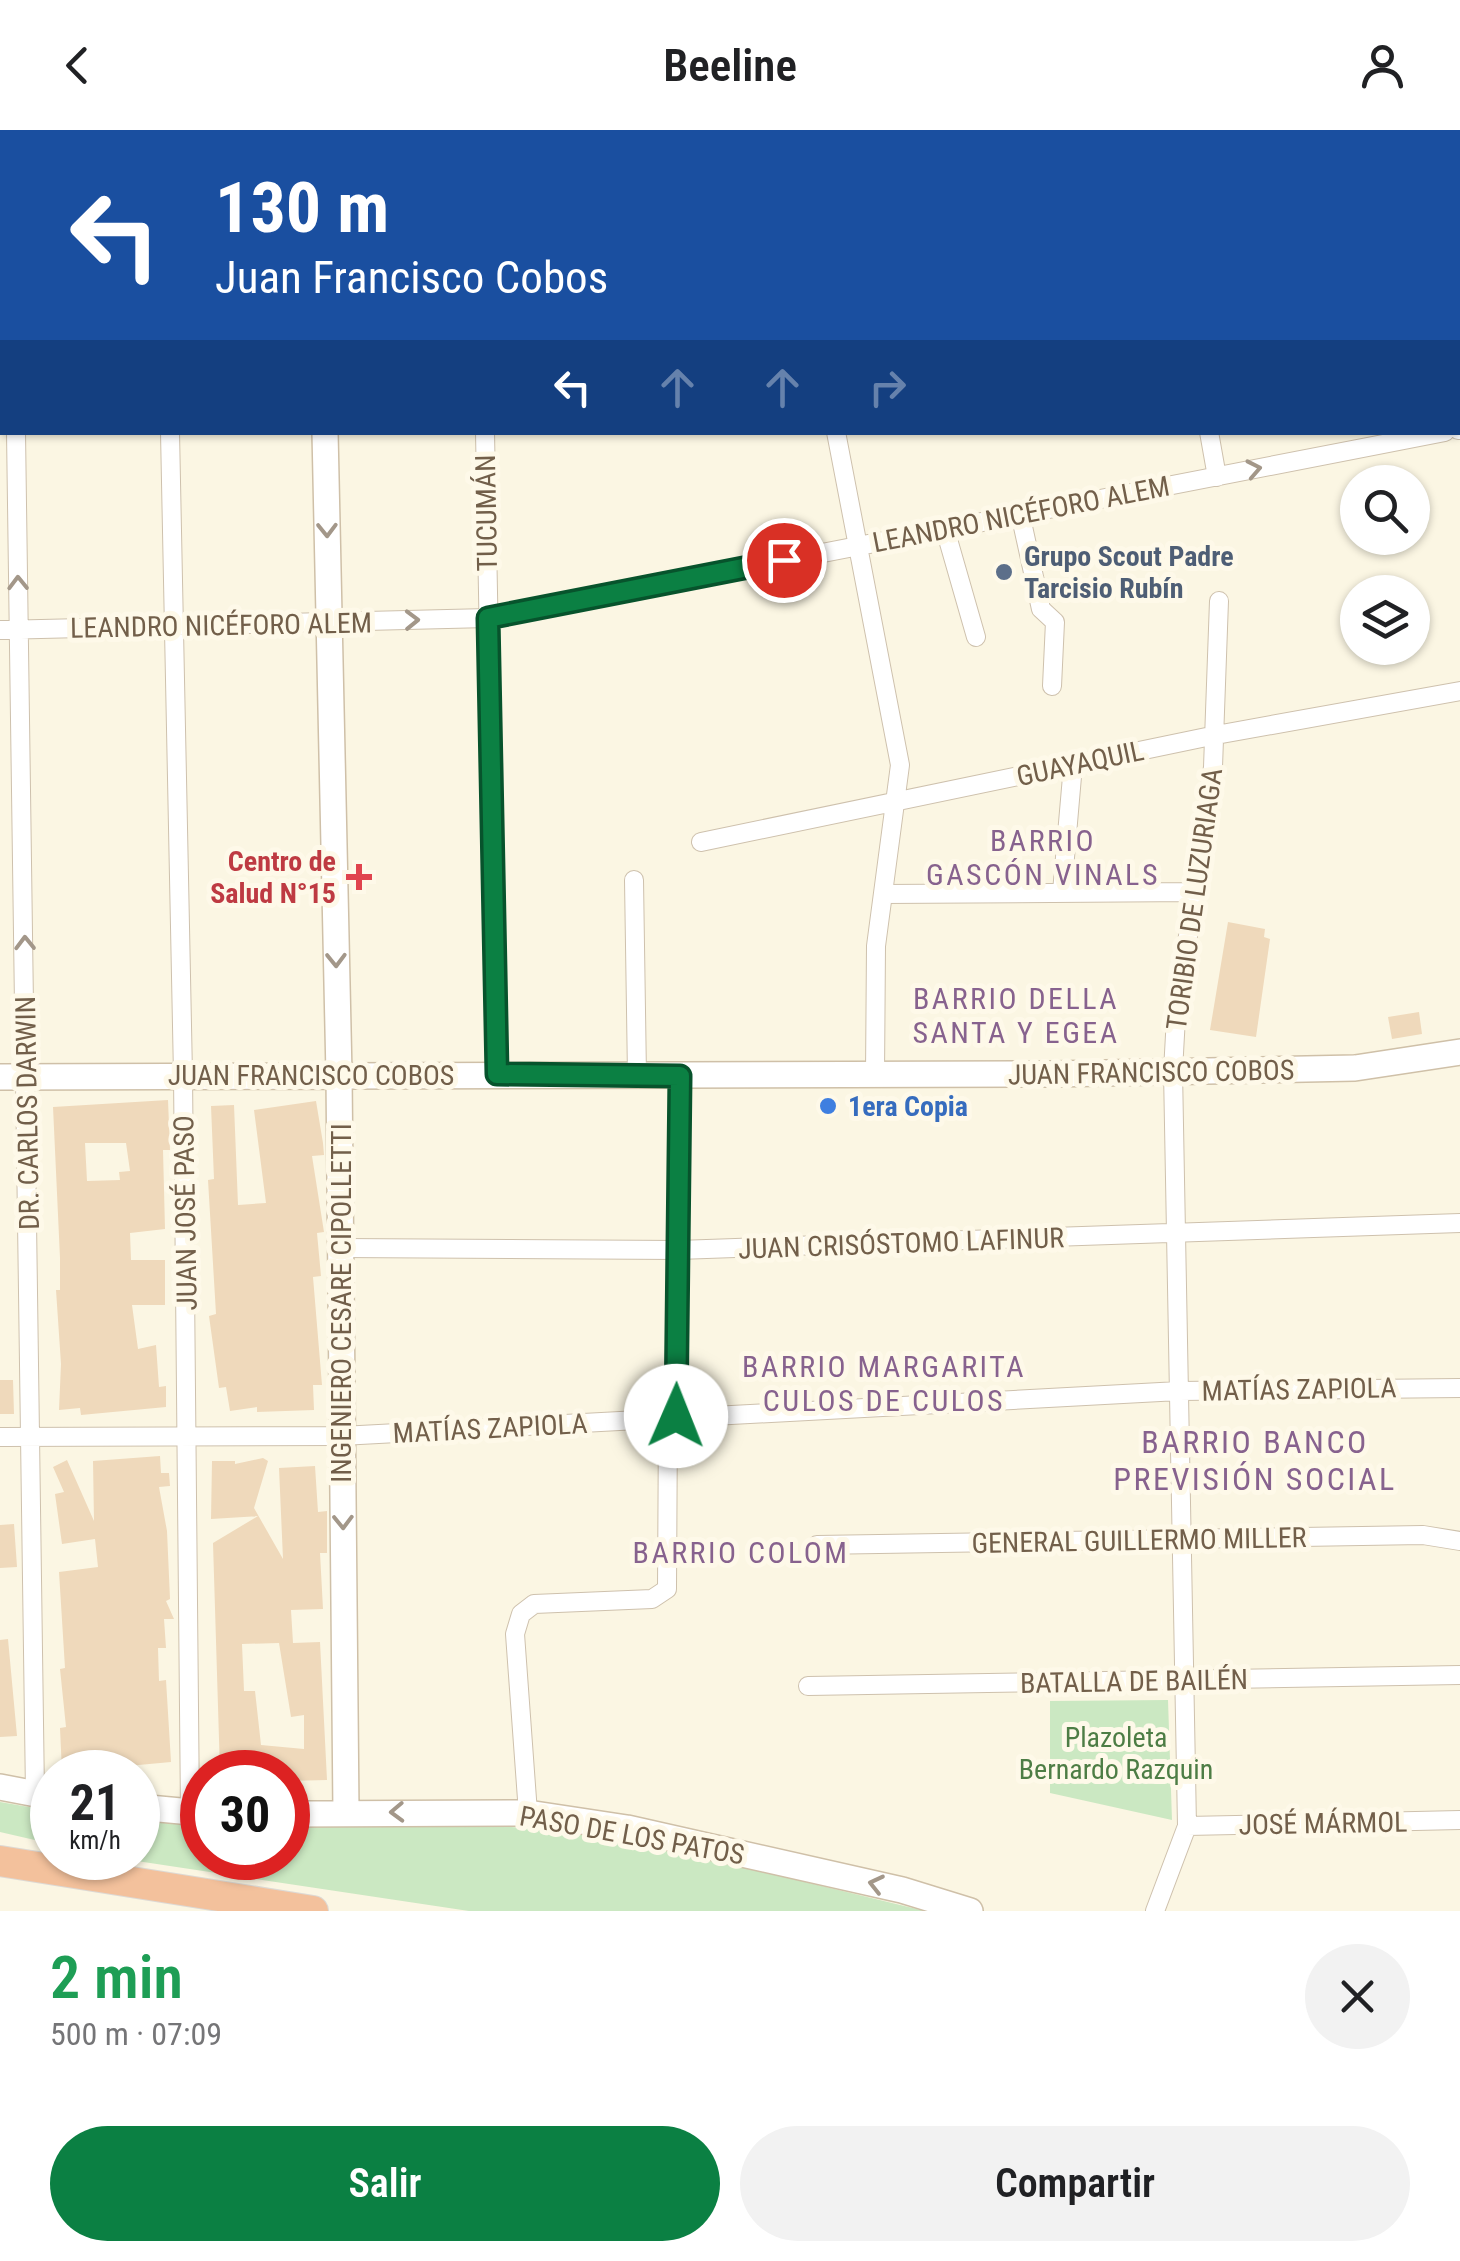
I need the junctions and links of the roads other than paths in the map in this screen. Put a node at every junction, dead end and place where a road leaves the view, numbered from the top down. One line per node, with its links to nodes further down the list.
1 (16, 435): 16 (street, DR. CARLOS DARWIN, one-way to 1)
2 (170, 435): 15 (street, JUAN JOSÉ PASO)
3 (325, 435): 14 (street, INGENIERO CESARE CIPOLLETTI, one-way to 14)
4 (484, 435): 13 (street, TUCUMÁN)
5 (837, 435): 11 (street)
6 (1210, 435): 8 (street)
7 (1429, 435): 8 (street, LEANDRO NICÉFORO ALEM, one-way to 7)
8 (1217, 476): 9 (street, LEANDRO NICÉFORO ALEM)
9 (1020, 513): 10 (street, LEANDRO NICÉFORO ALEM); 18 (street)
10 (945, 528): 11 (street, LEANDRO NICÉFORO ALEM); 17 (street)
11 (858, 546): 13 (street, LEANDRO NICÉFORO ALEM); 22 (street)
12 (1218, 601): 20 (street, TORIBIO DE LUZURIAGA)
13 (488, 618): 14 (street, LEANDRO NICÉFORO ALEM, one-way to 13); 31 (street, TUCUMÁN)
14 (330, 622): 15 (street, LEANDRO NICÉFORO ALEM); 30 (street, INGENIERO CESARE CIPOLLETTI, one-way to 30)
15 (174, 626): 16 (street, LEANDRO NICÉFORO ALEM); 32 (street, JUAN JOSÉ PASO)
16 (10, 630): 34 (street, DR. CARLOS DARWIN, one-way to 16)
17 (976, 638)
18 (1052, 686)
19 (1460, 690): 20 (street, GUAYAQUIL)
20 (1216, 734): 21 (street, GUAYAQUIL); 26 (street, TORIBIO DE LUZURIAGA)
21 (1073, 765): 22 (street, GUAYAQUIL); 25 (street)
22 (898, 802): 23 (street, GUAYAQUIL); 27 (street)
23 (701, 842)
24 (634, 880): 35 (street)
25 (1062, 892): 26 (street); 27 (street)
26 (1195, 892): 29 (street, TORIBIO DE LUZURIAGA)
27 (883, 894): 37 (street)
28 (1460, 1052): 29 (street, JUAN FRANCISCO COBOS)
29 (1174, 1071): 37 (street, JUAN FRANCISCO COBOS); 39 (street, TORIBIO DE LUZURIAGA)
30 (339, 1074): 31 (street, JUAN FRANCISCO COBOS); 32 (street, JUAN FRANCISCO COBOS); 40 (street, INGENIERO CESARE CIPOLLETTI)
31 (497, 1074): 35 (street, JUAN FRANCISCO COBOS)
32 (183, 1075): 34 (street, JUAN FRANCISCO COBOS); 45 (street, JUAN JOSÉ PASO)
33 (0, 1076): 34 (street, JUAN FRANCISCO COBOS)
34 (27, 1076): 48 (street, DR. CARLOS DARWIN)
35 (637, 1076): 36 (street, JUAN FRANCISCO COBOS)
36 (680, 1076): 37 (street, JUAN FRANCISCO COBOS); 41 (street)
37 (875, 1076)
38 (1460, 1223): 39 (street, JUAN CRISÓSTOMO LAFINUR)
39 (1176, 1233): 41 (street, JUAN CRISÓSTOMO LAFINUR); 43 (street, TORIBIO DE LUZURIAGA)
40 (341, 1248): 41 (street, JUAN CRISÓSTOMO LAFINUR); 46 (street, INGENIERO CESARE CIPOLLETTI)
41 (678, 1250): 44 (street)
42 (1460, 1388): 43 (street, MATÍAS ZAPIOLA)
43 (1179, 1390): 44 (street, MATÍAS ZAPIOLA); 49 (street, TORIBIO DE LUZURIAGA)
44 (672, 1416): 46 (street, MATÍAS ZAPIOLA); 60 (street)
45 (188, 1435): 46 (street, MATÍAS ZAPIOLA); 48 (street, MATÍAS ZAPIOLA); 56 (street, JUAN JOSÉ PASO)
46 (342, 1436): 59 (street, INGENIERO CESARE CIPOLLETTI, one-way to 59)
47 (0, 1437): 48 (street, MATÍAS ZAPIOLA)
48 (32, 1437): 55 (street, DR. CARLOS DARWIN)
49 (1182, 1539): 50 (street, GENERAL GUILLERMO MILLER); 51 (street, GENERAL GUILLERMO MILLER); 53 (street, TORIBIO DE LUZURIAGA)
50 (1460, 1541)
51 (818, 1545)
52 (1460, 1675): 53 (street, BATALLA DE BAILÉN)
53 (1183, 1680): 54 (street, BATALLA DE BAILÉN); 63 (street, TORIBIO DE LUZURIAGA)
54 (808, 1686)
55 (42, 1750)
56 (195, 1750)
57 (0, 1787): 58 (street)
58 (30, 1793)
59 (346, 1813): 60 (street, PASO DE LOS PATOS, one-way to 59); 61 (street, PASO DE LOS PATOS)
60 (528, 1813): 70 (street, PASO DE LOS PATOS, one-way to 60)
61 (310, 1814)
62 (1460, 1820): 63 (street, JOSÉ MÁRMOL)
63 (1187, 1826): 71 (street, TORIBIO DE LUZURIAGA)
64 (0, 1848): 65 (highway)
65 (30, 1857)
66 (0, 1862): 67 (highway)
67 (30, 1867)
68 (112, 1880): 69 (highway)
69 (313, 1911)
70 (970, 1911)
71 (1155, 1911)

